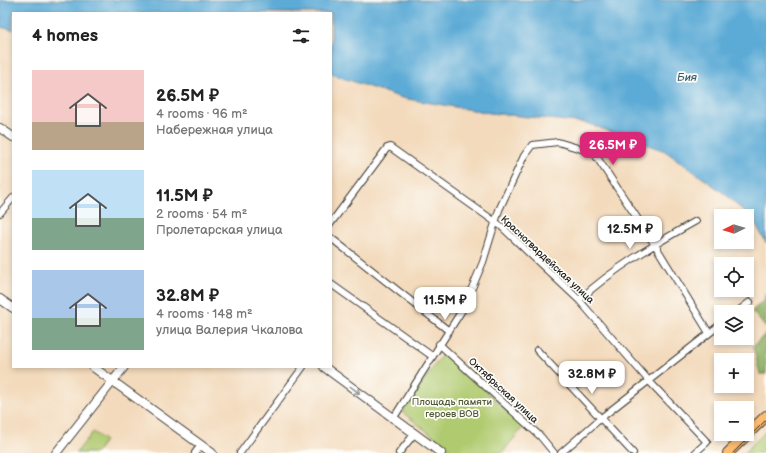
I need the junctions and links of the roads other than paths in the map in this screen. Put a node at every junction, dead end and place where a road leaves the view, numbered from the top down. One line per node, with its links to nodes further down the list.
1 (0, 128): 2 (street)
2 (12, 136)
3 (12, 199): 4 (street)
4 (0, 213)
5 (696, 221): 9 (street)
6 (332, 222): 7 (street, Красногвардейская улица)
7 (495, 223): 9 (street); 12 (street, Красногвардейская улица); 17 (street)
8 (332, 239): 17 (street)
9 (654, 244): 12 (street); 18 (street)
10 (332, 285): 21 (street)
11 (0, 299): 15 (street)
12 (579, 300): 27 (street, Красногвардейская улица)
13 (750, 302): 14 (street)
14 (746, 305)
15 (12, 307)
16 (714, 329): 18 (street)
17 (449, 331): 19 (street)
18 (709, 333): 27 (street)
19 (439, 344): 21 (street); 41 (street, Октябрьская улица)
20 (537, 350): 29 (street)
21 (432, 356): 30 (street)
22 (94, 368): 26 (street)
23 (123, 368): 26 (street)
24 (302, 368): 38 (street)
25 (325, 368): 30 (street, one-way to 30)
26 (113, 381): 33 (street); 35 (street)
27 (649, 381): 29 (street); 44 (street, Красногвардейская улица)
28 (766, 416): 34 (main road)
29 (601, 418): 42 (street); 43 (street)
30 (393, 419): 32 (street)
31 (766, 425): 34 (main road)
32 (415, 433): 39 (street); 40 (street)
33 (201, 445): 36 (street); 37 (street)
34 (732, 452)
35 (56, 453)
36 (195, 453)
37 (212, 453)
38 (240, 453)
39 (399, 453)
40 (441, 453)
41 (554, 453)
42 (560, 453)
43 (633, 453)
44 (695, 453)

